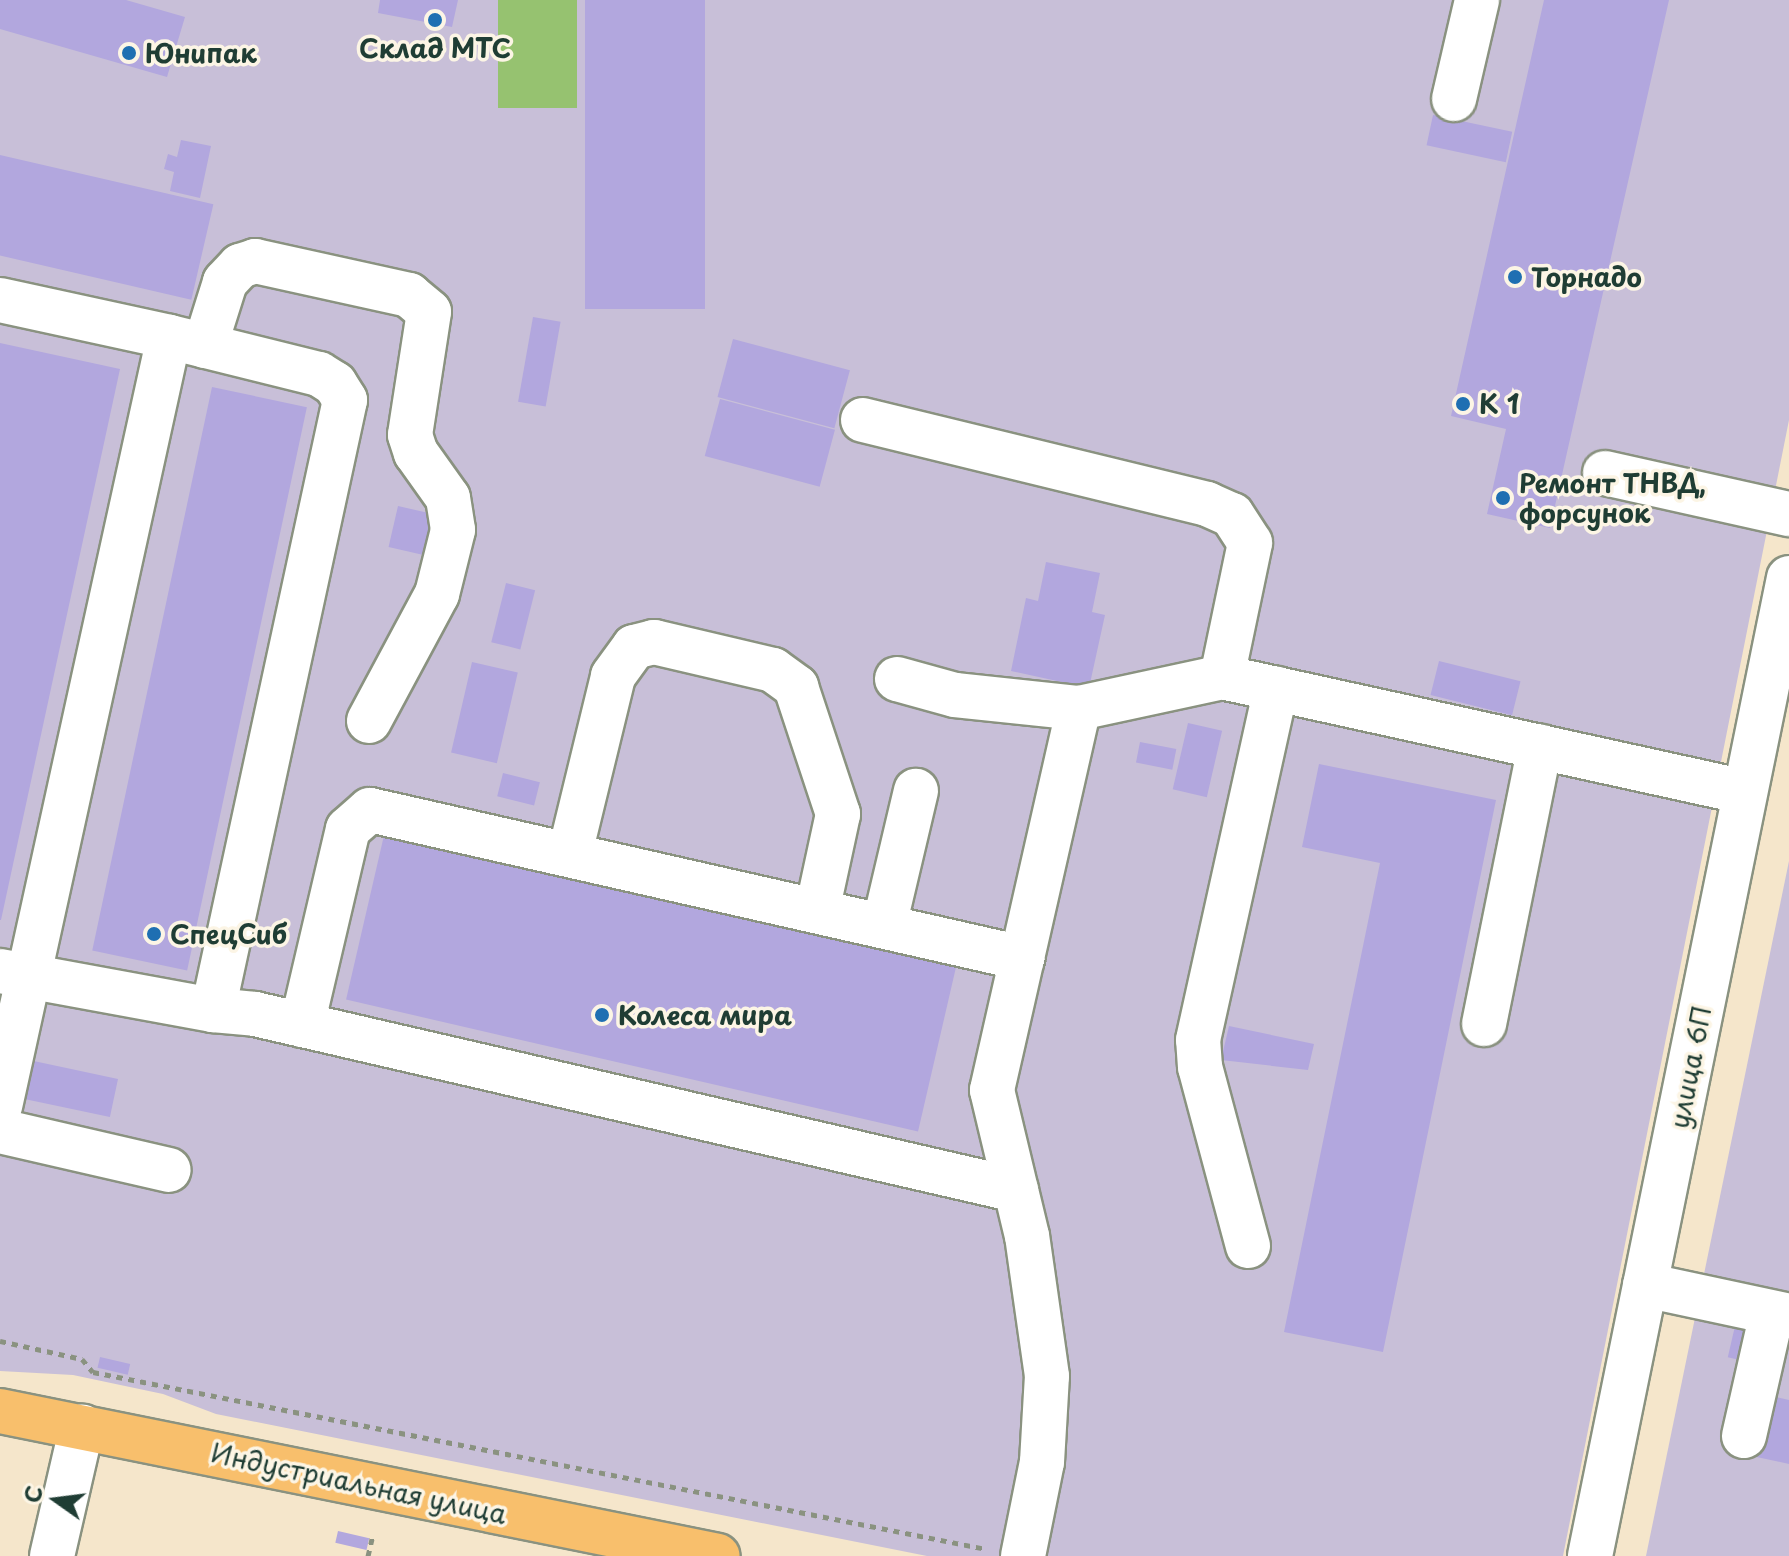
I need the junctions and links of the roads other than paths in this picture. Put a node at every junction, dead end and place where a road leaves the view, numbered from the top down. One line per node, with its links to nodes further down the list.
1 (1477, 0): 2 (street)
2 (1454, 99)
3 (0, 300): 4 (street)
4 (187, 341): 13 (street); 21 (street); 22 (street)
5 (863, 420): 9 (street)
6 (1605, 473): 7 (street)
7 (1789, 514)
8 (1789, 578): 16 (street, улица 6П)
9 (1222, 677): 11 (street); 12 (street)
10 (897, 679): 12 (street)
11 (1276, 689): 14 (street); 29 (street)
12 (1079, 708): 20 (street)
13 (369, 721)
14 (1540, 747): 16 (street); 23 (street)
15 (916, 791): 19 (street)
16 (1745, 792): 30 (street, улица 6П)
17 (570, 853): 18 (street); 18 (street); 24 (street)
18 (817, 911): 19 (street)
19 (884, 926): 20 (street)
20 (1022, 958): 28 (street)
21 (14, 974): 22 (street); 25 (street)
22 (213, 1010): 24 (street)
23 (1484, 1024)
24 (302, 1025): 28 (street)
25 (0, 1106)
26 (0, 1131): 27 (street)
27 (169, 1170)
28 (1016, 1190): 35 (street)
29 (1248, 1246)
30 (1645, 1285): 31 (street); 38 (street, улица 6П)
31 (1780, 1315): 34 (street)
32 (0, 1411): 33 (main road, Индустриальная улица)
33 (82, 1426): 36 (street); 37 (main road, Индустриальная улица)
34 (1744, 1436)
35 (1007, 1553)
36 (52, 1556)
37 (718, 1556)
38 (1590, 1556)

